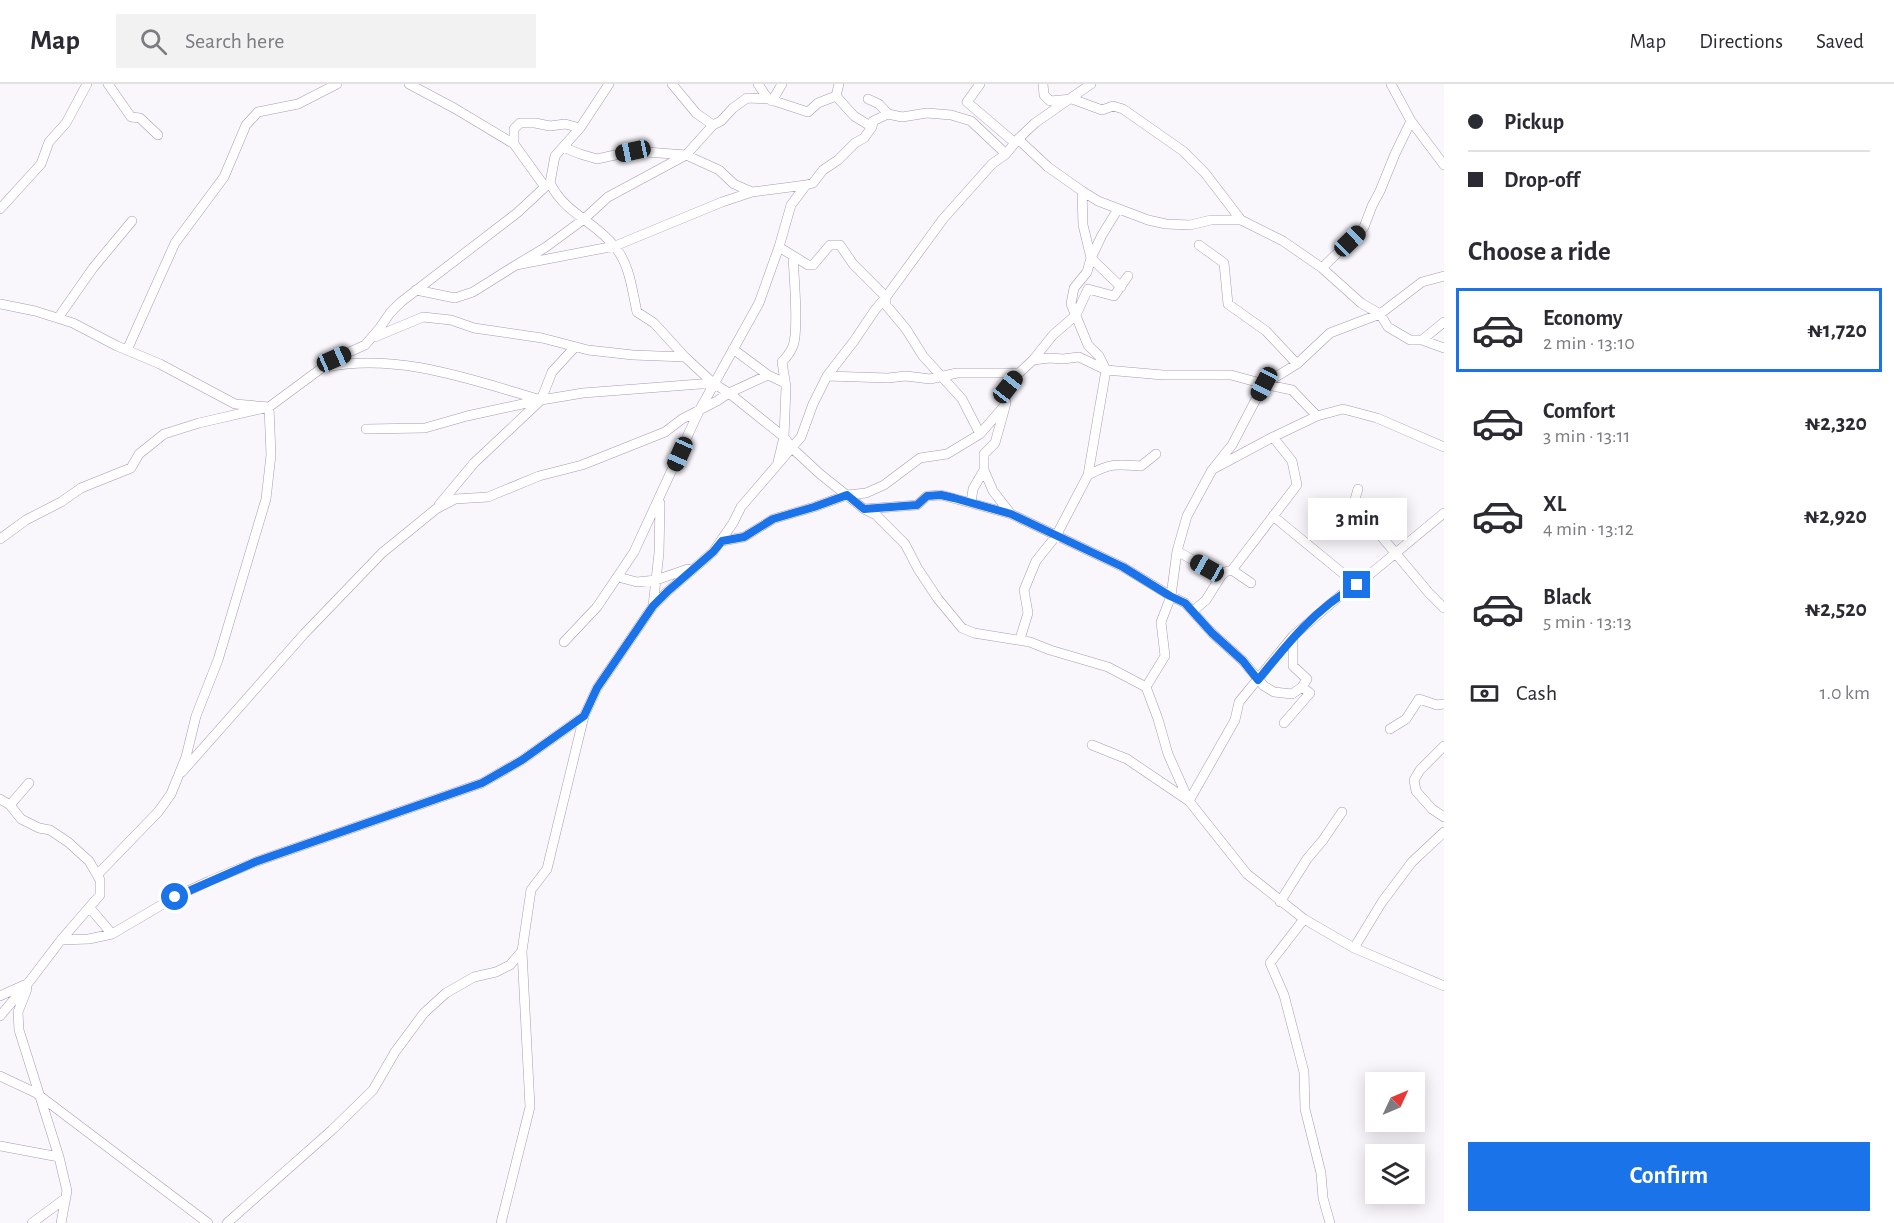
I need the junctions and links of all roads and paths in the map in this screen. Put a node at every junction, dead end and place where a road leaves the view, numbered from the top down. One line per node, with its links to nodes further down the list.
1 (87, 84): 34 (street)
2 (108, 84): 23 (street)
3 (338, 84): 61 (street)
4 (410, 84): 25 (street)
5 (609, 84): 22 (street)
6 (672, 84): 20 (street)
7 (758, 84): 17 (street)
8 (783, 84): 17 (street)
9 (839, 84): 14 (street)
10 (980, 84): 24 (street)
11 (1043, 84): 16 (street)
12 (1091, 84): 16 (street)
13 (1391, 84): 19 (street)
14 (836, 96): 17 (street); 21 (street)
15 (868, 99): 18 (street)
16 (1072, 99): 24 (street); 38 (street)
17 (770, 100): 20 (street)
18 (888, 114): 21 (street); 27 (street)
19 (1411, 121): 29 (street); 45 (street)
20 (713, 125): 28 (street)
21 (872, 127): 31 (street)
22 (580, 128): 25 (street); 26 (street)
23 (158, 135)
24 (1016, 141): 27 (street); 32 (street)
25 (514, 144): 30 (street)
26 (563, 147): 28 (street); 30 (street)
27 (1006, 154): 50 (street)
28 (686, 155): 33 (street); 36 (street)
29 (1444, 165)
30 (547, 185): 36 (street); 49 (street)
31 (806, 185): 33 (street); 41 (street)
32 (1082, 191): 35 (street); 43 (street)
33 (752, 192): 40 (street)
34 (0, 209)
35 (1118, 209): 38 (street); 43 (street)
36 (584, 219): 40 (street); 44 (street)
37 (132, 220): 54 (street)
38 (1241, 220): 45 (street)
39 (1199, 245): 64 (street)
40 (615, 246): 44 (street); 62 (street)
41 (779, 247): 42 (street); 60 (street)
42 (793, 257): 50 (street); 72 (street)
43 (1091, 258): 48 (street); 53 (street)
44 (516, 265): 49 (street)
45 (1322, 268): 52 (street)
46 (1128, 276): 48 (street)
47 (1444, 276): 52 (street)
48 (1121, 287): 53 (street)
49 (417, 290): 56 (street)
50 (886, 297): 69 (street); 70 (street)
51 (0, 304): 54 (street)
52 (1380, 314): 57 (street); 64 (street)
53 (1076, 315): 63 (street); 66 (street)
54 (58, 318): 61 (street)
55 (1444, 322): 57 (street)
56 (370, 339): 58 (street); 65 (street)
57 (1422, 340): 59 (street)
58 (575, 347): 62 (street); 75 (street)
59 (1444, 348)
60 (733, 349): 68 (street); 71 (street)
61 (127, 350): 77 (street)
62 (685, 357): 71 (street)
63 (1033, 360): 66 (street); 67 (street)
64 (1297, 364): 73 (street)
65 (322, 368): 75 (street); 77 (street)
66 (1106, 370): 73 (street); 90 (street)
67 (1019, 373): 70 (street); 76 (street)
68 (768, 375): 72 (street); 74 (street)
69 (827, 375): 70 (street); 85 (street)
70 (941, 375): 81 (street)
71 (713, 383): 74 (street); 75 (street); 78 (street)
72 (785, 383): 82 (street)
73 (1264, 384): 79 (street); 89 (street)
74 (729, 393): 78 (street); 82 (street)
75 (541, 400): 80 (street); 95 (street)
76 (1006, 404): 81 (street); 88 (street)
77 (269, 407): 101 (street); 128 (street)
78 (699, 411): 93 (street); 95 (street)
79 (1317, 416): 83 (street); 84 (street)
80 (366, 429)
81 (980, 434): 92 (street)
82 (784, 437): 85 (street); 87 (street)
83 (1273, 437): 89 (street); 99 (street)
84 (1444, 447)
85 (792, 448): 87 (street); 92 (street)
86 (1156, 454): 90 (street)
87 (778, 465): 102 (street)
88 (984, 470): 94 (street); 98 (street)
89 (1212, 470): 103 (street)
90 (1088, 475): 100 (street)
91 (1358, 489): 104 (street)
92 (847, 495): 96 (street); 102 (street)
93 (660, 497): 108 (street); 109 (street)
94 (971, 503): 96 (street); 98 (street)
95 (436, 509): 128 (street)
96 (864, 509): 117 (street)
97 (1444, 513): 104 (street)
98 (1011, 514): 100 (street)
99 (1273, 516): 106 (street); 111 (street)
100 (1056, 536): 112 (street); 117 (street)
101 (0, 539)
102 (722, 541): 105 (street)
103 (1177, 551): 107 (street); 112 (street)
104 (1395, 553): 111 (street); 114 (street)
105 (695, 567): 109 (street); 113 (street)
106 (1232, 570): 107 (street); 110 (street)
107 (1221, 576): 115 (street)
108 (618, 577): 109 (street); 118 (street)
109 (656, 580): 113 (street)
110 (1251, 583)
111 (1357, 585): 116 (street)
112 (1170, 596): 115 (street); 120 (street)
113 (653, 606): 123 (street)
114 (1444, 608)
115 (1192, 611): 119 (street)
116 (1293, 636): 119 (street); 121 (street)
117 (1020, 639): 120 (street)
118 (564, 642)
119 (1258, 680): 121 (street); 131 (street)
120 (1146, 687): 131 (street)
121 (1302, 687): 124 (street)
122 (1444, 704): 125 (street)
123 (584, 716): 140 (street); 143 (street)
124 (1284, 723)
125 (1389, 729)
126 (1092, 745): 131 (street)
127 (1444, 746): 134 (street)
128 (179, 775): 136 (street)
129 (29, 783): 132 (street)
130 (0, 799): 132 (street)
131 (1189, 801): 137 (street)
132 (10, 805): 136 (street)
133 (1342, 812): 137 (street)
134 (1444, 817)
135 (1444, 832): 142 (street)
136 (98, 874): 138 (street)
137 (1280, 902): 139 (street)
138 (90, 908): 140 (street); 141 (street)
139 (1304, 919): 142 (street); 158 (street)
140 (112, 934): 141 (street)
141 (61, 940): 144 (street)
142 (1354, 948): 145 (street)
143 (522, 951): 156 (street); 157 (street)
144 (29, 982): 146 (street); 147 (street); 149 (street)
145 (1444, 986)
146 (0, 996)
147 (0, 1016)
148 (0, 1076): 149 (street)
149 (39, 1095): 151 (street); 155 (street)
150 (0, 1146): 151 (street)
151 (59, 1157): 152 (street)
152 (66, 1198): 153 (street); 154 (street)
153 (32, 1223)
154 (61, 1223)
155 (208, 1223)
156 (227, 1223)
157 (501, 1223)
158 (1330, 1223)

